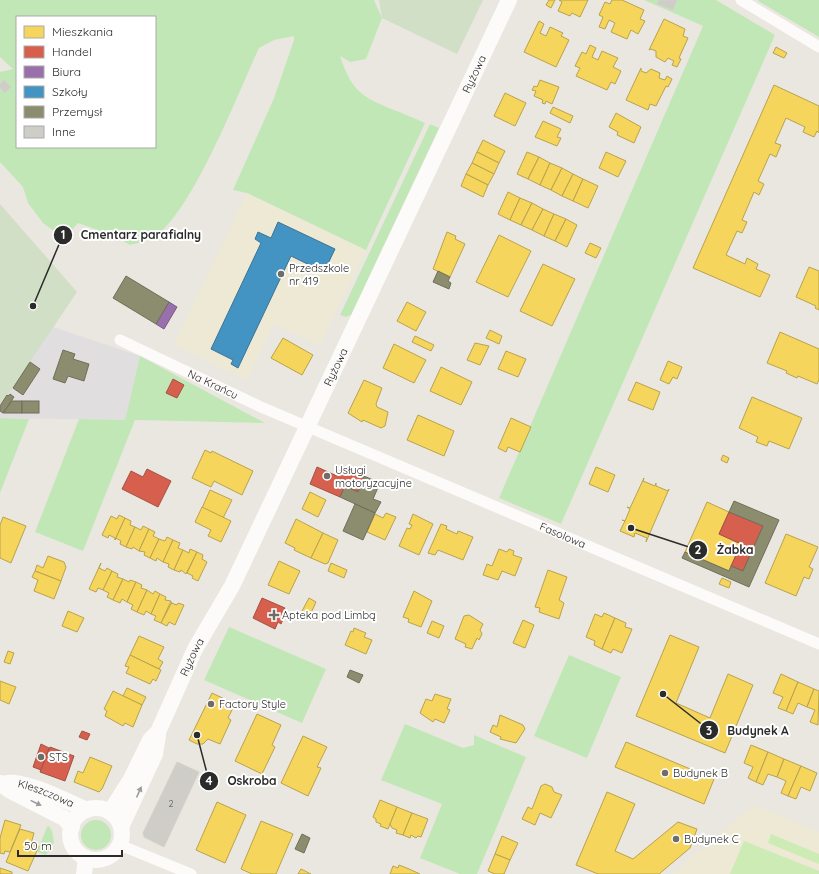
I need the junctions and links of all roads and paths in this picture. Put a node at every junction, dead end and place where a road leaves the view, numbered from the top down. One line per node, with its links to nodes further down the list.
1 (509, 0): 5 (street, Ryżowa)
2 (741, 0): 3 (street)
3 (819, 46)
4 (120, 340): 5 (street, Na Krańcu)
5 (308, 426): 6 (street, Fasolowa); 7 (street, Ryżowa)
6 (819, 644)
7 (158, 732): 10 (street, Ryżowa); 12 (street, Ryżowa, one-way to 7)
8 (2, 783): 9 (street, Kleszczowa); 11 (street, Kleszczowa, one-way to 11)
9 (88, 810): 10 (street); 11 (street)
10 (110, 812): 12 (street)
11 (72, 827): 14 (street)
12 (121, 827): 13 (street)
13 (120, 845): 15 (street); 17 (street)
14 (86, 858): 15 (street); 16 (street)
15 (101, 866)
16 (84, 874)
17 (191, 874)

